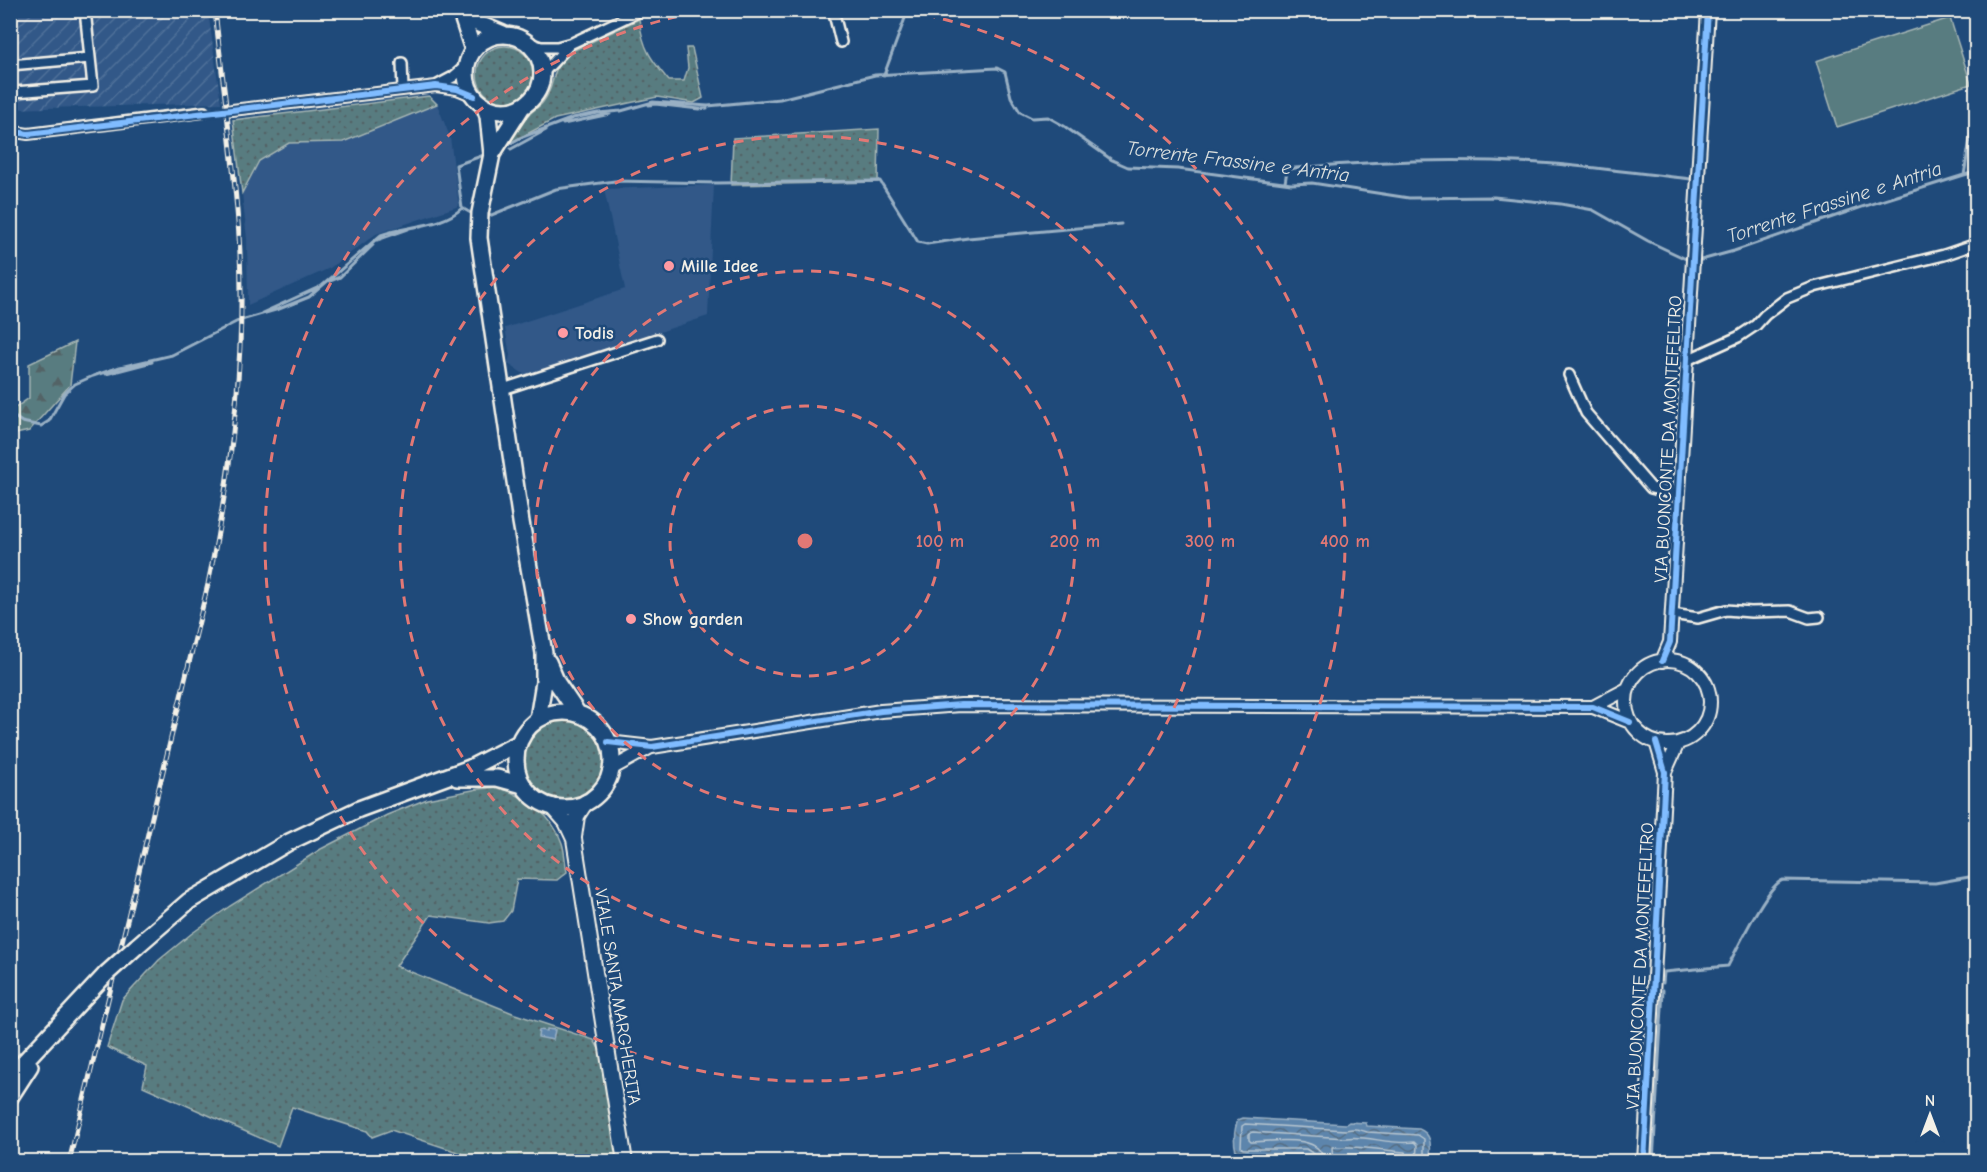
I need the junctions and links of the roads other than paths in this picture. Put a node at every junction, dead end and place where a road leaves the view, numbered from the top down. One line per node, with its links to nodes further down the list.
1 (85, 10): 12 (street)
2 (460, 10): 11 (main road)
3 (466, 10): 7 (main road)
4 (642, 10): 10 (street)
5 (832, 10): 9 (street)
6 (1708, 10): 28 (street, VIA BUONCONTE DA MONTEFELTRO)
7 (503, 34): 8 (main road); 11 (main road)
8 (527, 42): 10 (street); 16 (main road)
9 (841, 42)
10 (572, 43): 16 (street)
11 (473, 50): 15 (main road)
12 (90, 58): 14 (street); 18 (street)
13 (402, 63): 19 (street)
14 (10, 65)
15 (467, 65): 17 (street); 20 (main road)
16 (543, 73): 21 (main road)
17 (436, 86): 19 (street); 20 (street)
18 (10, 90)
19 (403, 90): 22 (street)
20 (479, 101): 21 (main road); 25 (main road)
21 (522, 107): 25 (main road)
22 (232, 110)
23 (204, 112): 24 (street)
24 (10, 131)
25 (492, 154): 30 (main road)
26 (1977, 244): 28 (street)
27 (657, 339): 30 (street)
28 (1688, 360): 31 (street, VIA BUONCONTE DA MONTEFELTRO)
29 (1569, 375): 31 (street)
30 (503, 389): 35 (main road)
31 (1679, 495): 32 (street, VIA BUONCONTE DA MONTEFELTRO)
32 (1672, 614): 33 (street); 34 (street, VIA BUONCONTE DA MONTEFELTRO)
33 (1819, 617)
34 (1670, 642): 36 (street); 37 (street)
35 (544, 653): 40 (main road); 41 (main road)
36 (1662, 661): 37 (street); 38 (street)
37 (1678, 662): 46 (street)
38 (1628, 689): 39 (street); 42 (street)
39 (1593, 707): 42 (street); 47 (street)
40 (578, 714): 41 (main road); 43 (main road)
41 (538, 719): 45 (main road)
42 (1630, 722): 44 (street)
43 (608, 742): 47 (street); 48 (main road)
44 (1656, 742): 46 (street); 49 (street)
45 (519, 743): 50 (main road); 51 (main road)
46 (1678, 743): 49 (street)
47 (652, 747): 48 (street)
48 (610, 769): 52 (main road)
49 (1665, 772): 59 (street, VIA BUONCONTE DA MONTEFELTRO)
50 (445, 779): 51 (main road); 55 (main road, bridge)
51 (523, 785): 53 (main road)
52 (586, 802): 53 (main road); 54 (main road, VIALE SANTA MARGHERITA)
53 (552, 806): 54 (main road, VIALE SANTA MARGHERITA)
54 (574, 839): 58 (main road, VIALE SANTA MARGHERITA)
55 (53, 1029): 56 (main road); 57 (main road)
56 (10, 1077)
57 (10, 1097)
58 (625, 1161)
59 (1644, 1161)

